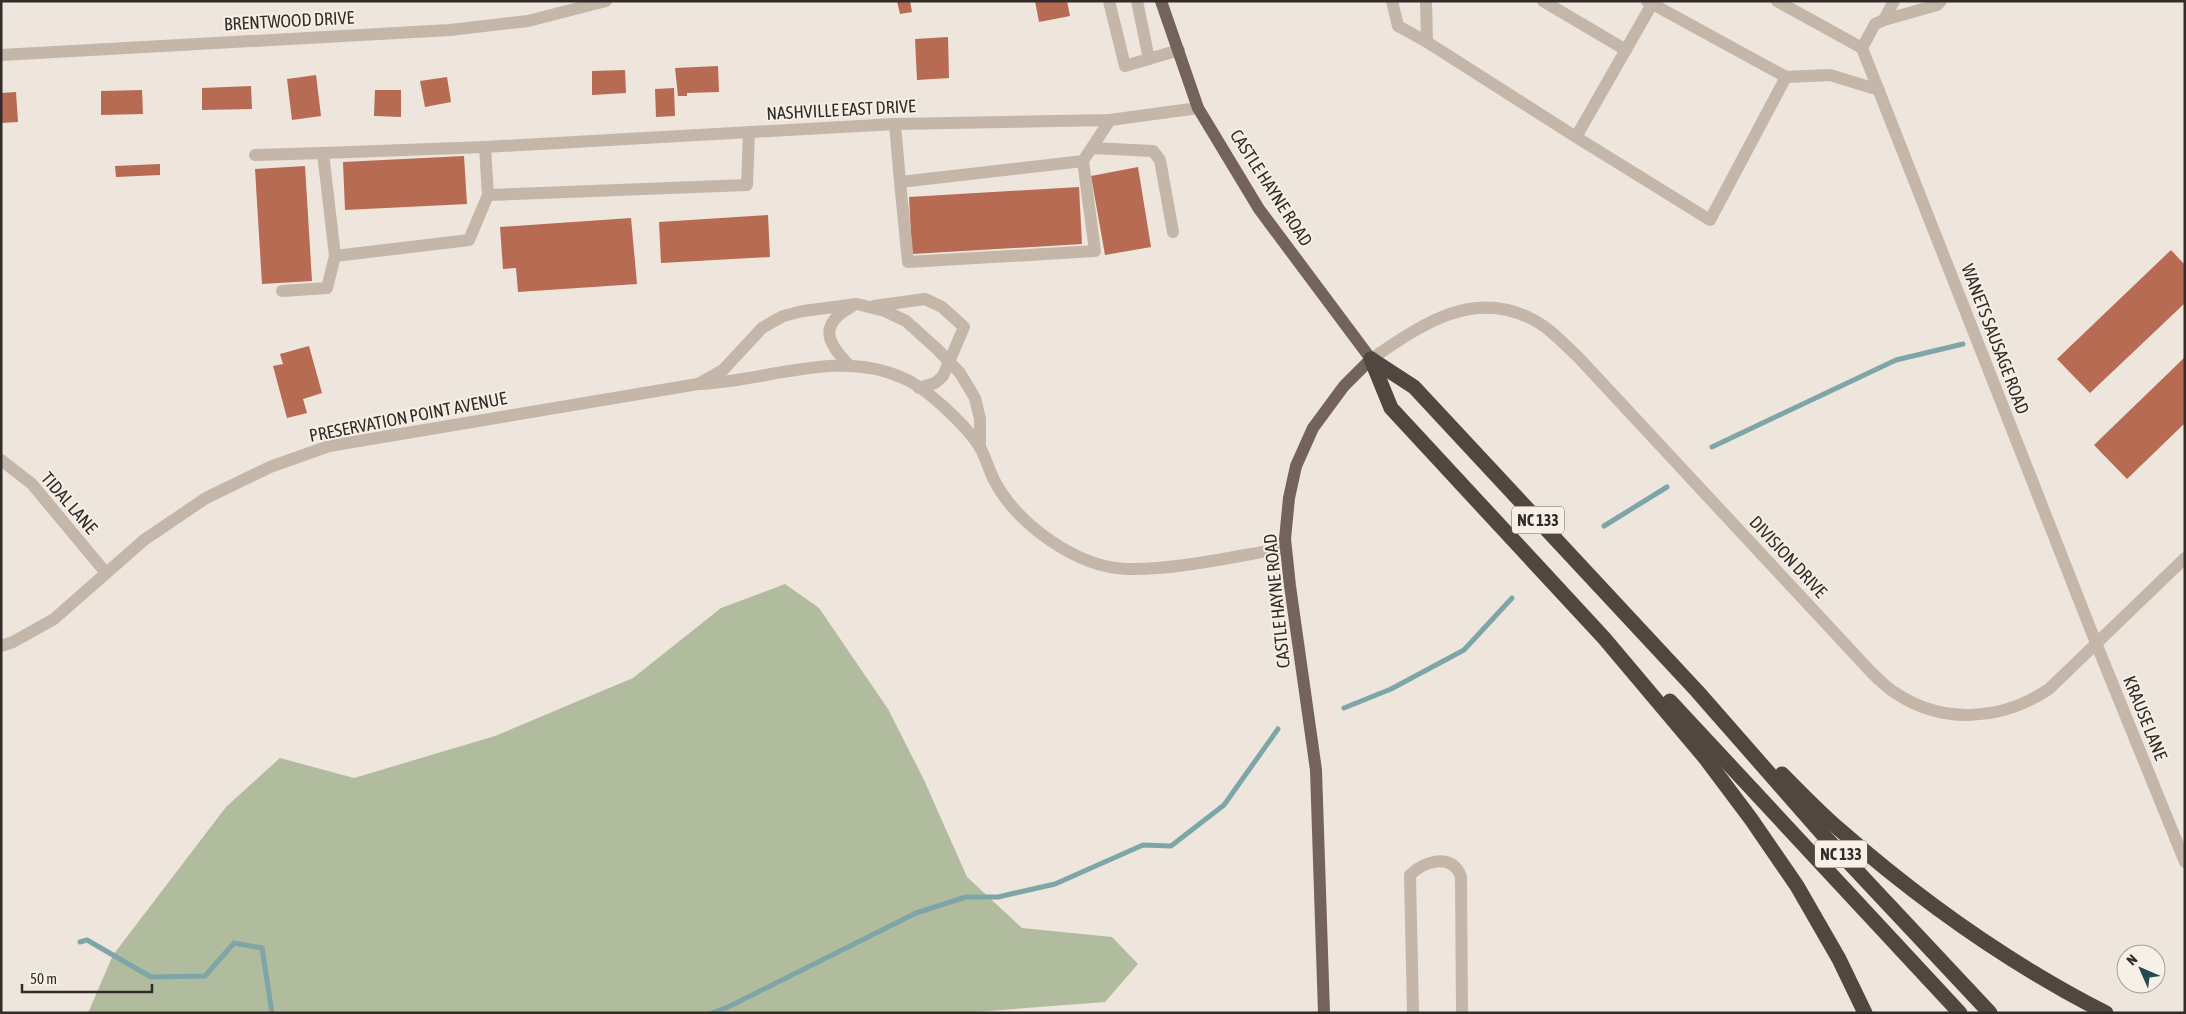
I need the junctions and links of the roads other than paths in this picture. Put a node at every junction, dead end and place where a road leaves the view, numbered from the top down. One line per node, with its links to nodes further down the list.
1 (606, 1): 17 (street, BRENTWOOD DRIVE)
2 (1109, 1): 18 (street)
3 (1136, 1): 18 (street)
4 (1162, 1): 15 (main road, CASTLE HAYNE ROAD / NC 133)
5 (1392, 1): 13 (street)
6 (1426, 1): 13 (street)
7 (1543, 1): 16 (street)
8 (1777, 1): 14 (street)
9 (1894, 1): 12 (street)
10 (1941, 1): 12 (street)
11 (1650, 2): 16 (street); 19 (street)
12 (1884, 20): 14 (street)
13 (1427, 42): 25 (street)
14 (1862, 48): 20 (street, WANETS SAUSAGE ROAD)
15 (1179, 50): 18 (street); 21 (main road, CASTLE HAYNE ROAD / NC 133)
16 (1626, 50): 25 (street)
17 (1, 55)
18 (1149, 59)
19 (1786, 77): 20 (street); 25 (street)
20 (1879, 90): 48 (street, WANETS SAUSAGE ROAD)
21 (1198, 108): 22 (street, NASHVILLE EAST DRIVE); 37 (main road, CASTLE HAYNE ROAD / NC 133)
22 (1110, 120): 23 (street, NASHVILLE EAST DRIVE); 27 (street)
23 (895, 124): 24 (street, NASHVILLE EAST DRIVE); 31 (street)
24 (749, 132): 26 (street, NASHVILLE EAST DRIVE); 32 (street)
25 (1576, 137)
26 (485, 147): 28 (street, NASHVILLE EAST DRIVE); 32 (street)
27 (1092, 148): 30 (street); 33 (street)
28 (323, 152): 29 (street, NASHVILLE EAST DRIVE); 34 (street)
29 (255, 155)
30 (1083, 161): 31 (street); 31 (street)
31 (900, 182)
32 (488, 195): 34 (street)
33 (1173, 232)
34 (336, 256): 35 (street)
35 (282, 291)
36 (863, 305): 38 (street, PRESERVATION POINT AVENUE); 38 (street); 39 (street); 40 (street, PRESERVATION POINT AVENUE)
37 (1371, 359): 44 (main road, CASTLE HAYNE ROAD); 47 (highway, NC 133); 48 (street, DIVISION DRIVE); 50 (highway, NC 133)
38 (950, 362): 41 (street); 42 (street, PRESERVATION POINT AVENUE)
39 (849, 365): 40 (street, PRESERVATION POINT AVENUE); 41 (street, PRESERVATION POINT AVENUE)
40 (698, 384): 46 (street, PRESERVATION POINT AVENUE)
41 (919, 388): 42 (street, PRESERVATION POINT AVENUE)
42 (980, 448): 44 (street, PRESERVATION POINT AVENUE)
43 (1, 460): 46 (street, TIDAL LANE)
44 (1285, 548): 52 (main road, CASTLE HAYNE ROAD)
45 (2185, 558): 48 (street, DIVISION DRIVE)
46 (106, 573): 49 (street, PRESERVATION POINT AVENUE)
47 (1604, 638): 55 (highway, NC 133); 56 (highway)
48 (2096, 643): 51 (street, KRAUSE LANE)
49 (1, 646)
50 (1696, 691): 57 (highway, NC 133); 58 (highway)
51 (2185, 862)
52 (1324, 1013)
53 (1413, 1013): 54 (street)
54 (1462, 1013)
55 (1865, 1013)
56 (1960, 1013)
57 (1990, 1013)
58 (2106, 1013)

